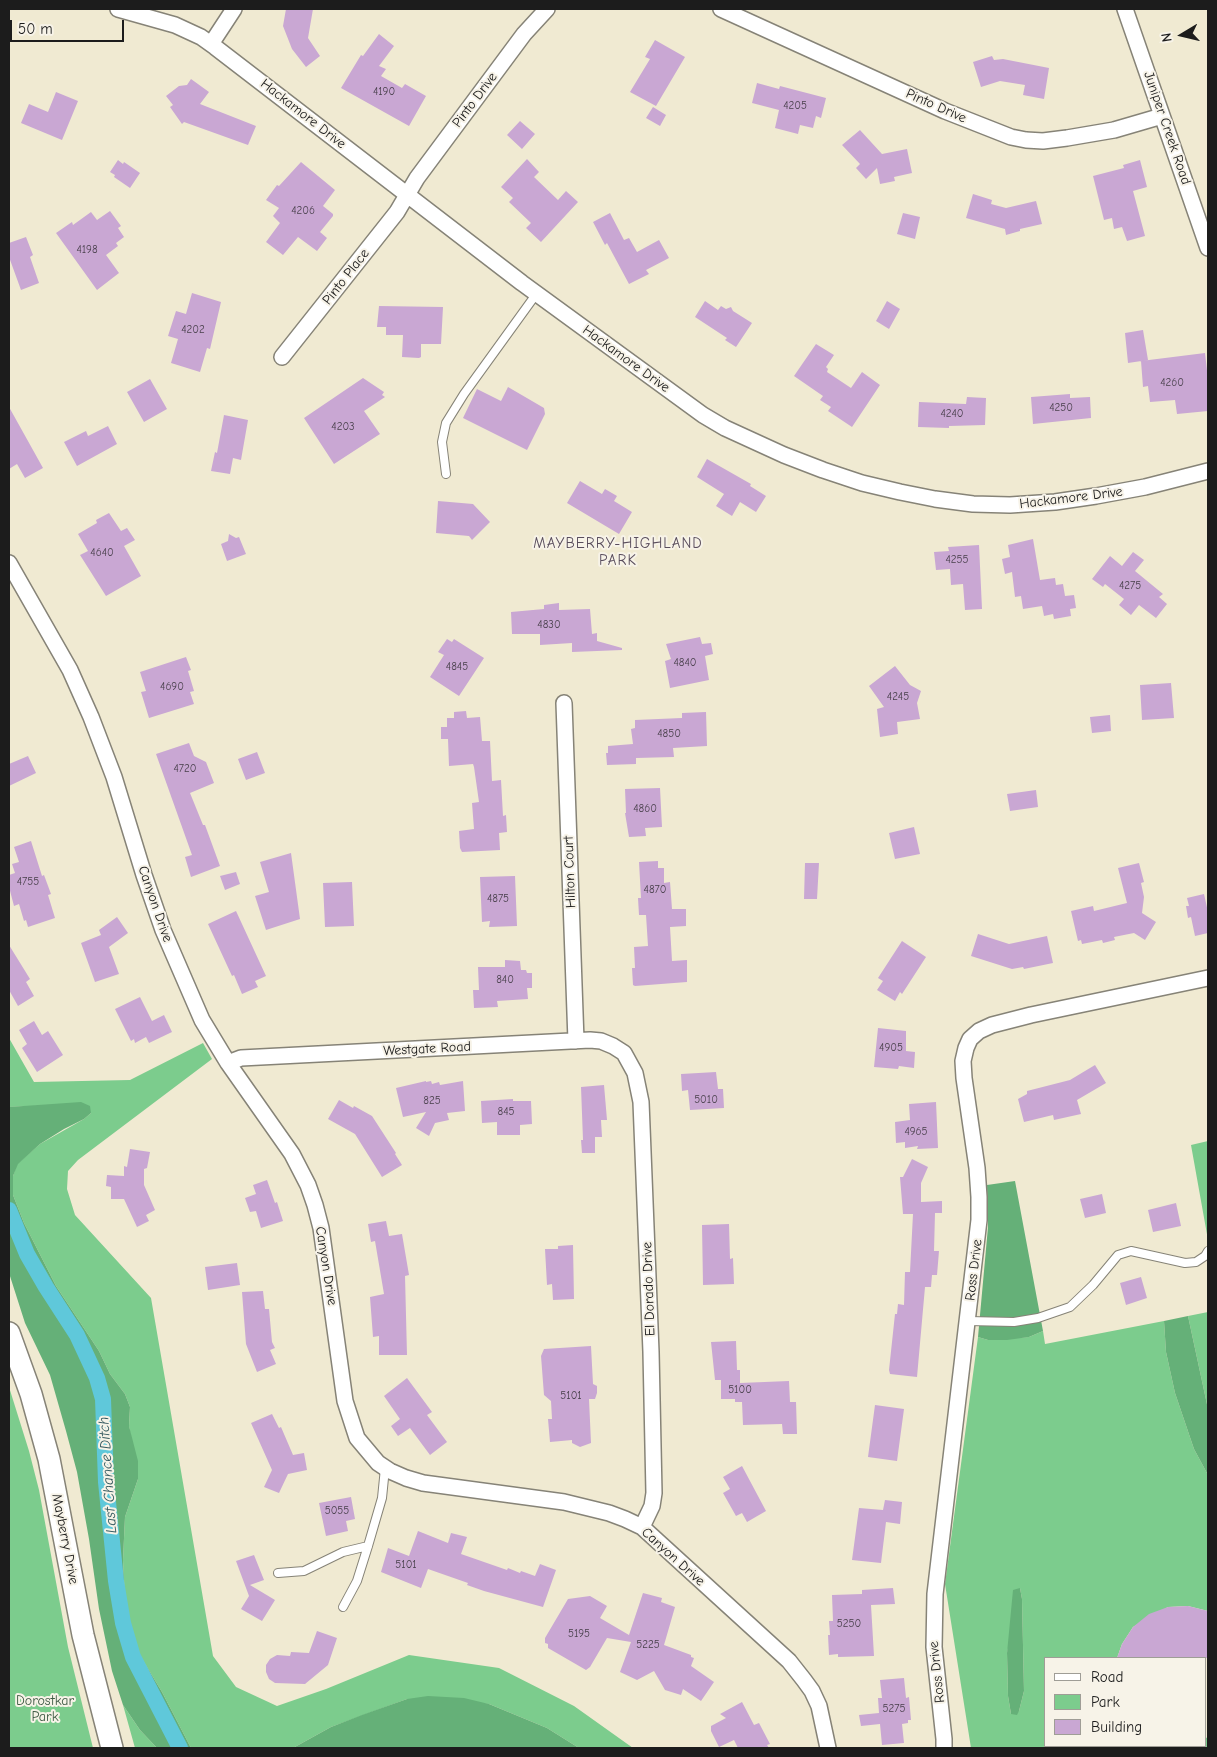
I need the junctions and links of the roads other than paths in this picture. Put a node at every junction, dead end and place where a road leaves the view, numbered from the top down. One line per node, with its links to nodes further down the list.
1 (118, 9): 6 (street, Hackamore Drive)
2 (234, 9): 6 (street)
3 (547, 9): 8 (street, Pinto Drive)
4 (721, 9): 7 (street, Pinto Drive)
5 (1125, 9): 7 (street, Juniper Creek Road)
6 (211, 44): 8 (street, Hackamore Drive)
7 (1162, 116): 9 (street, Juniper Creek Road)
8 (408, 195): 10 (street, Hackamore Drive); 11 (street, Pinto Place)
9 (1208, 248)
10 (536, 293): 12 (street, Hackamore Drive); 13 (lane)
11 (282, 357)
12 (1208, 472)
13 (446, 474)
14 (9, 563): 19 (street, Canyon Drive)
15 (564, 704): 17 (street, Hilton Court)
16 (1208, 978): 21 (street, Ross Drive)
17 (576, 1041): 18 (street, Westgate Road); 19 (street, Westgate Road)
18 (624, 1053): 24 (street, El Dorado Drive)
19 (228, 1063): 23 (street, Canyon Drive)
20 (1208, 1250): 21 (lane)
21 (968, 1321): 30 (street, Ross Drive)
22 (9, 1333): 28 (main road, Mayberry Drive)
23 (385, 1468): 24 (street, Canyon Drive); 25 (lane)
24 (642, 1527): 29 (street, Canyon Drive)
25 (368, 1546): 26 (lane); 27 (lane)
26 (278, 1573)
27 (343, 1607)
28 (112, 1748)
29 (828, 1748)
30 (944, 1748)

